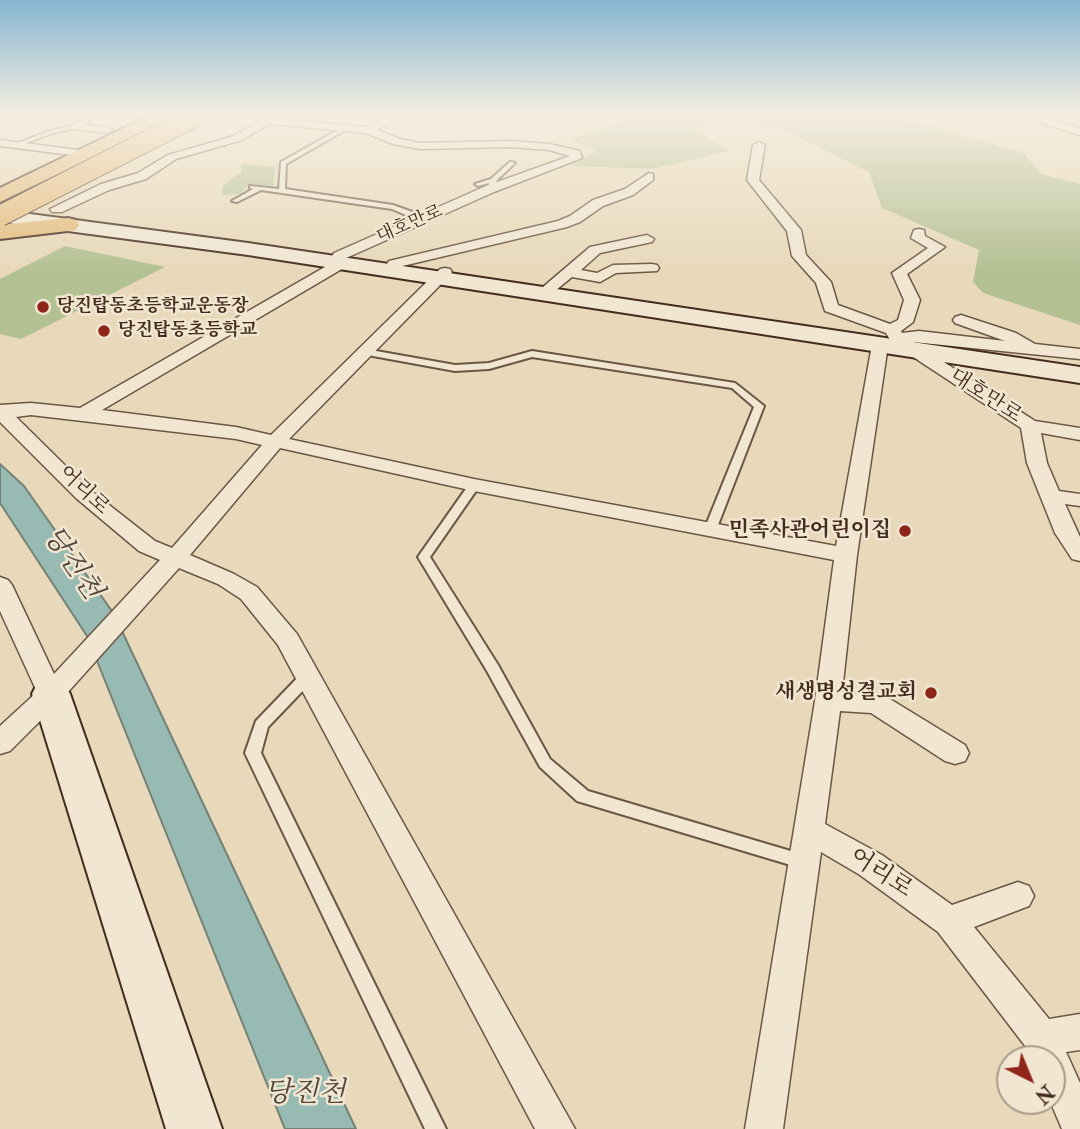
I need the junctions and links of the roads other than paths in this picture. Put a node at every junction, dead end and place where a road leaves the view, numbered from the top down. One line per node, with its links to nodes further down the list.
1 (58, 168): 14 (highway)
2 (90, 168): 16 (highway)
3 (98, 168): 16 (highway, bridge)
4 (110, 168): 12 (highway)
5 (156, 168): 17 (street)
6 (283, 168): 13 (lane)
7 (507, 168): 11 (lane)
8 (543, 168): 11 (street, 대호만로)
9 (754, 168): 28 (street, 대호만로)
10 (649, 177): 22 (street, 대호만로)
11 (488, 184): 18 (street, 대호만로)
12 (69, 189): 16 (highway); 17 (highway)
13 (282, 191): 15 (lane); 18 (lane)
14 (6, 192)
15 (235, 201)
16 (5, 217): 17 (highway)
17 (69, 218): 21 (main road)
18 (423, 219): 21 (street, 대호만로)
19 (919, 233): 28 (street)
20 (647, 239): 24 (street)
21 (340, 260): 22 (main road); 25 (main road); 35 (street, 대호만로)
22 (394, 264): 25 (main road)
23 (652, 268): 24 (street)
24 (571, 272): 26 (street)
25 (442, 275): 26 (main road); 28 (main road); 30 (street)
26 (551, 287): 28 (main road)
27 (961, 320): 29 (street, 대호만로)
28 (900, 339): 29 (street, 대호만로); 32 (main road, 대호만로); 33 (main road, 대호만로); 36 (street, 대호만로); 44 (street)
29 (1031, 349): 31 (street, 대호만로)
30 (365, 352): 38 (street); 42 (lane)
31 (1080, 354)
32 (1080, 367)
33 (1080, 375)
34 (1, 412): 35 (street); 45 (street, 어리로)
35 (83, 413): 38 (street)
36 (1030, 426): 37 (street); 40 (street, 대호만로)
37 (1080, 434)
38 (276, 441): 39 (street); 45 (street)
39 (474, 485): 42 (street); 52 (lane)
40 (1051, 496): 41 (street); 43 (street, 대호만로)
41 (1080, 500)
42 (710, 530): 44 (street)
43 (1080, 554)
44 (846, 555): 49 (street)
45 (169, 564): 47 (street, 어리로); 48 (street)
46 (0, 585): 48 (street)
47 (309, 675): 57 (street, 어리로); 60 (lane)
48 (62, 682): 50 (street); 59 (main road)
49 (828, 701): 51 (street); 52 (street)
50 (0, 743)
51 (955, 753)
52 (806, 846): 54 (street, 어리로); 61 (street)
53 (1018, 896): 54 (street)
54 (949, 921): 56 (street, 어리로)
55 (1080, 1032): 56 (street)
56 (1042, 1038): 58 (street, 어리로)
57 (554, 1127)
58 (1080, 1127)
59 (194, 1129)
60 (436, 1129)
61 (764, 1129)

